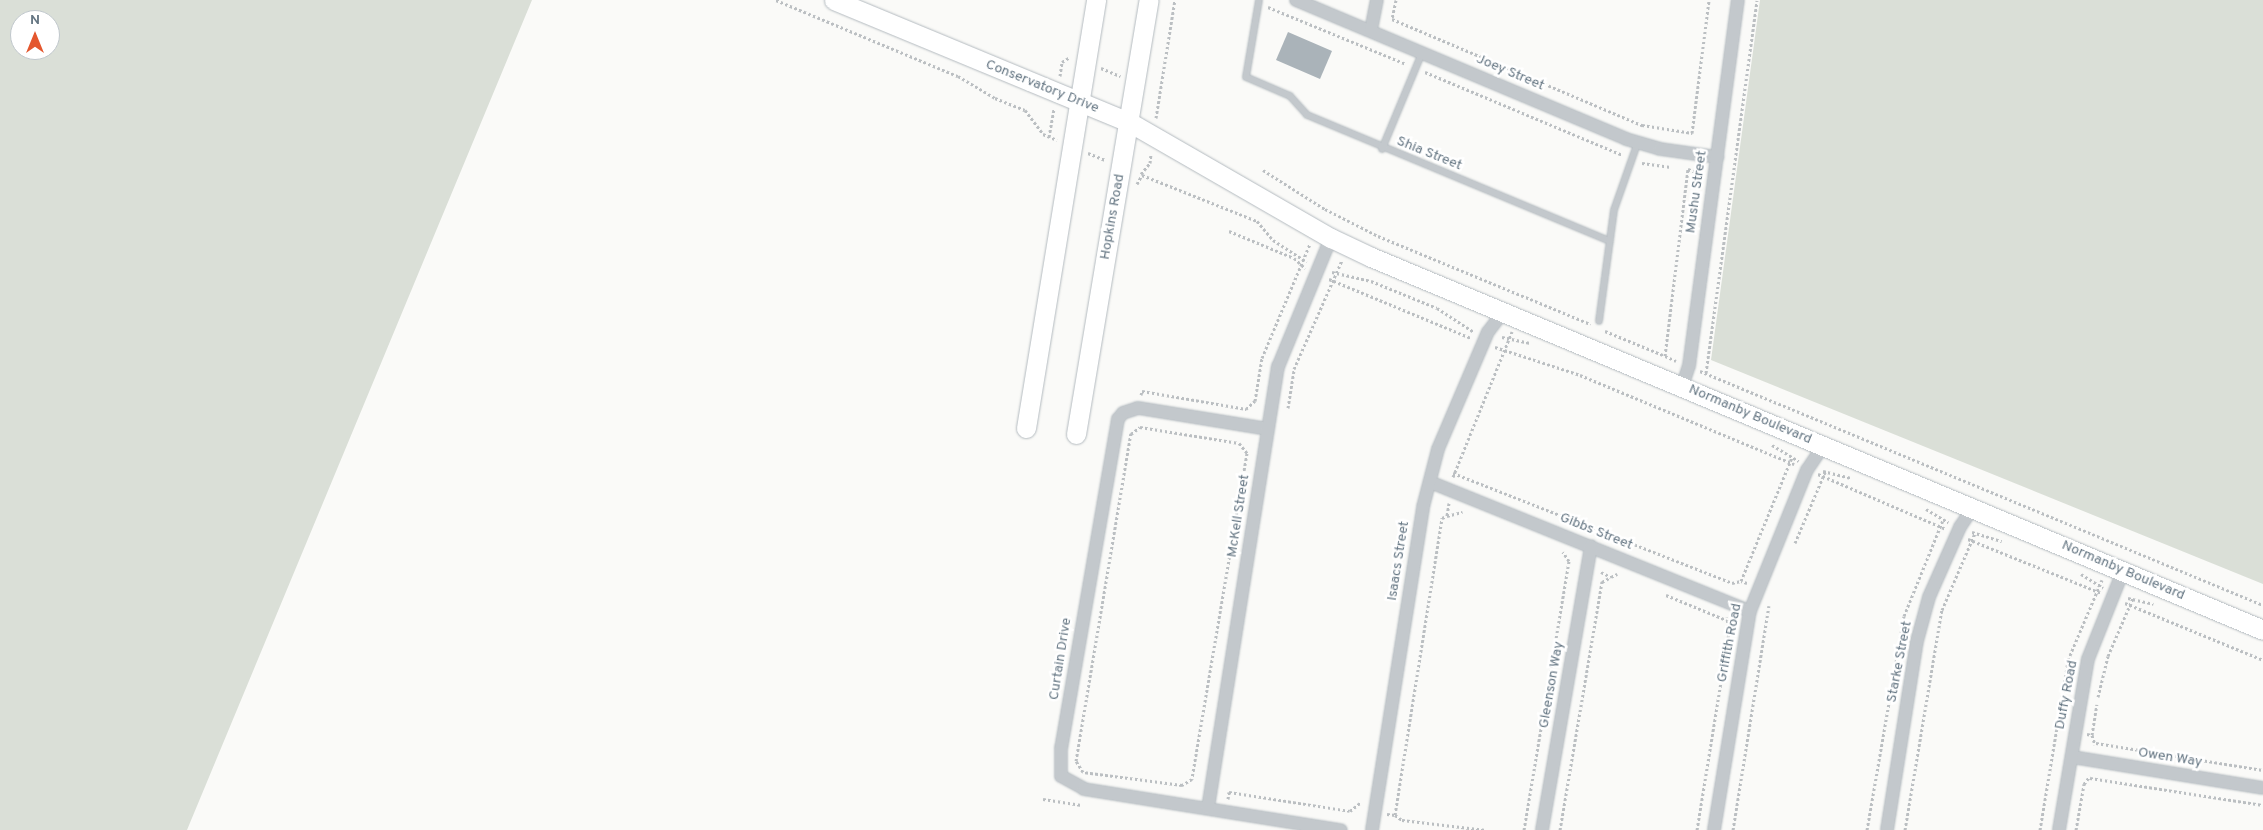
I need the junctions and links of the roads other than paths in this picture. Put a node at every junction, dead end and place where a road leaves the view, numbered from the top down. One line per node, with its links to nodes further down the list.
1 (834, 0): 10 (street, Conservatory Drive)
2 (1096, 0): 10 (street)
3 (1149, 0): 11 (street, Hopkins Road)
4 (1259, 0): 13 (lane, Shia Street)
5 (1296, 0): 8 (street, Joey Street)
6 (1377, 0): 8 (street)
7 (1738, 0): 14 (street, Mushu Street)
8 (1372, 30): 9 (street, Joey Street)
9 (1422, 51): 12 (street, Joey Street); 13 (lane)
10 (1079, 102): 11 (street, Conservatory Drive); 21 (street)
11 (1129, 122): 15 (street, Conservatory Drive); 23 (street, Hopkins Road)
12 (1638, 142): 14 (street, Joey Street); 17 (lane)
13 (1382, 149): 17 (lane, Shia Street)
14 (1717, 157): 20 (street, Mushu Street)
15 (1244, 185): 16 (street, Normanby Boulevard)
16 (1331, 238): 18 (street, Normanby Boulevard); 22 (street, McKell Street)
17 (1610, 241): 19 (lane)
18 (1503, 312): 20 (street, Normanby Boulevard); 25 (street, Isaacs Street)
19 (1598, 321)
20 (1682, 387): 24 (street, Normanby Boulevard)
21 (1026, 428)
22 (1268, 429): 33 (street, McKell Street); 33 (street, Curtain Drive)
23 (1076, 434)
24 (1822, 446): 26 (street, Normanby Boulevard); 29 (street, Griffith Road)
25 (1430, 482): 27 (street, Gibbs Street); 35 (street, Isaacs Street)
26 (1973, 508): 28 (street, Normanby Boulevard); 38 (street, Starke Street)
27 (1591, 546): 29 (street, Gibbs Street); 36 (street, Gleenson Way)
28 (2123, 571): 30 (street, Normanby Boulevard); 31 (street, Duffy Road)
29 (1750, 610): 37 (street, Griffith Road)
30 (2263, 630)
31 (2072, 757): 32 (street, Owen Way); 39 (street, Duffy Road)
32 (2263, 788)
33 (1208, 808): 34 (street, Curtain Drive)
34 (1341, 830)
35 (1372, 830)
36 (1542, 830)
37 (1714, 830)
38 (1887, 830)
39 (2059, 830)

